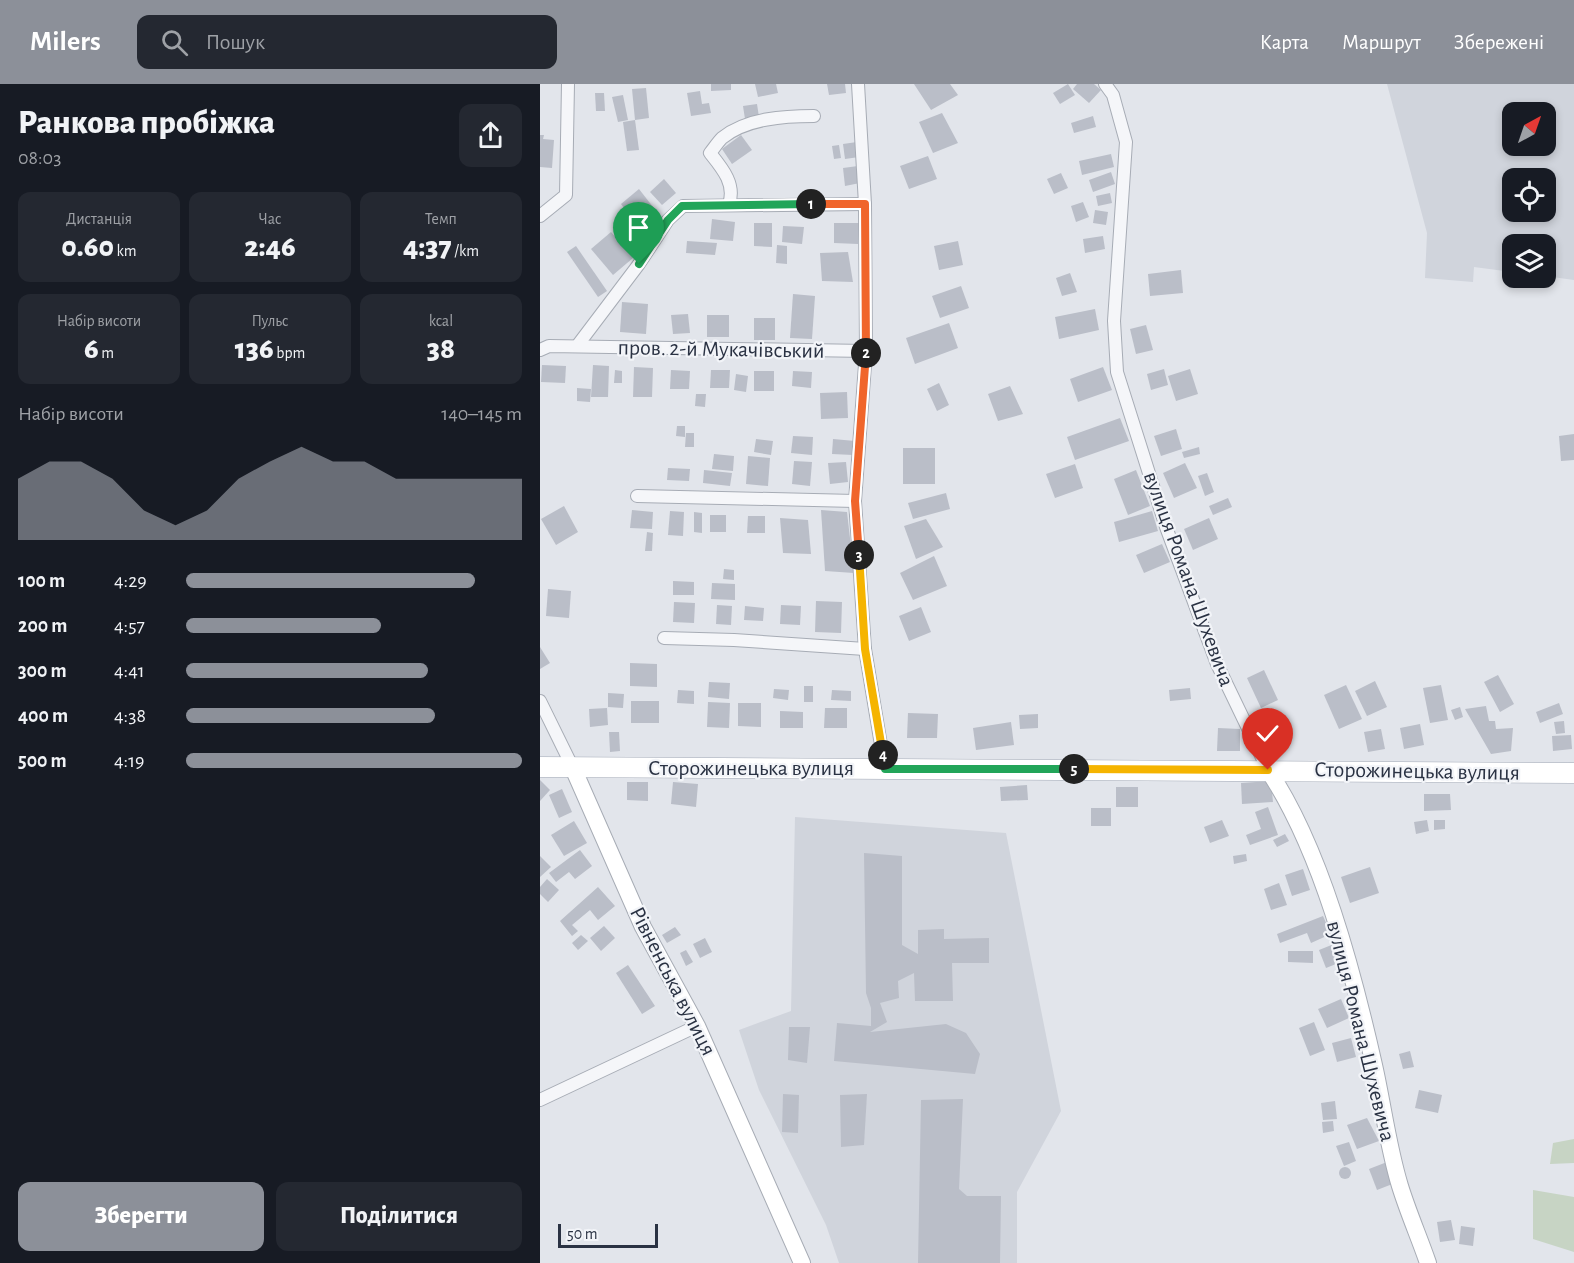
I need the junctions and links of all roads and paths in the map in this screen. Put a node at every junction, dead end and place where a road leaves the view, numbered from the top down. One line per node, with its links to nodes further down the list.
1 (567, 84): 7 (street)
2 (858, 84): 6 (street)
3 (1105, 84): 19 (street, вулиця Романа Шухевича)
4 (814, 116): 5 (street)
5 (729, 204): 6 (street); 8 (street)
6 (865, 204): 10 (street)
7 (540, 216)
8 (577, 346): 9 (street, пров. 2-й Мукачівський); 10 (street, пров. 2-й Мукачівський)
9 (540, 350)
10 (866, 351): 12 (street)
11 (637, 496): 12 (street)
12 (855, 501): 14 (street)
13 (664, 638): 14 (street)
14 (865, 649): 18 (street)
15 (540, 701): 17 (street, Рівненська вулиця)
16 (540, 768): 17 (main road, Сторожинецька вулиця)
17 (573, 768): 18 (main road, Сторожинецька вулиця); 21 (street, Рівненська вулиця)
18 (885, 769): 19 (main road, Сторожинецька вулиця)
19 (1268, 770): 20 (main road, Сторожинецька вулиця); 24 (street, вулиця Романа Шухевича)
20 (1574, 773)
21 (697, 1026): 22 (street); 23 (street, Рівненська вулиця)
22 (540, 1100)
23 (802, 1263)
24 (1428, 1263)

